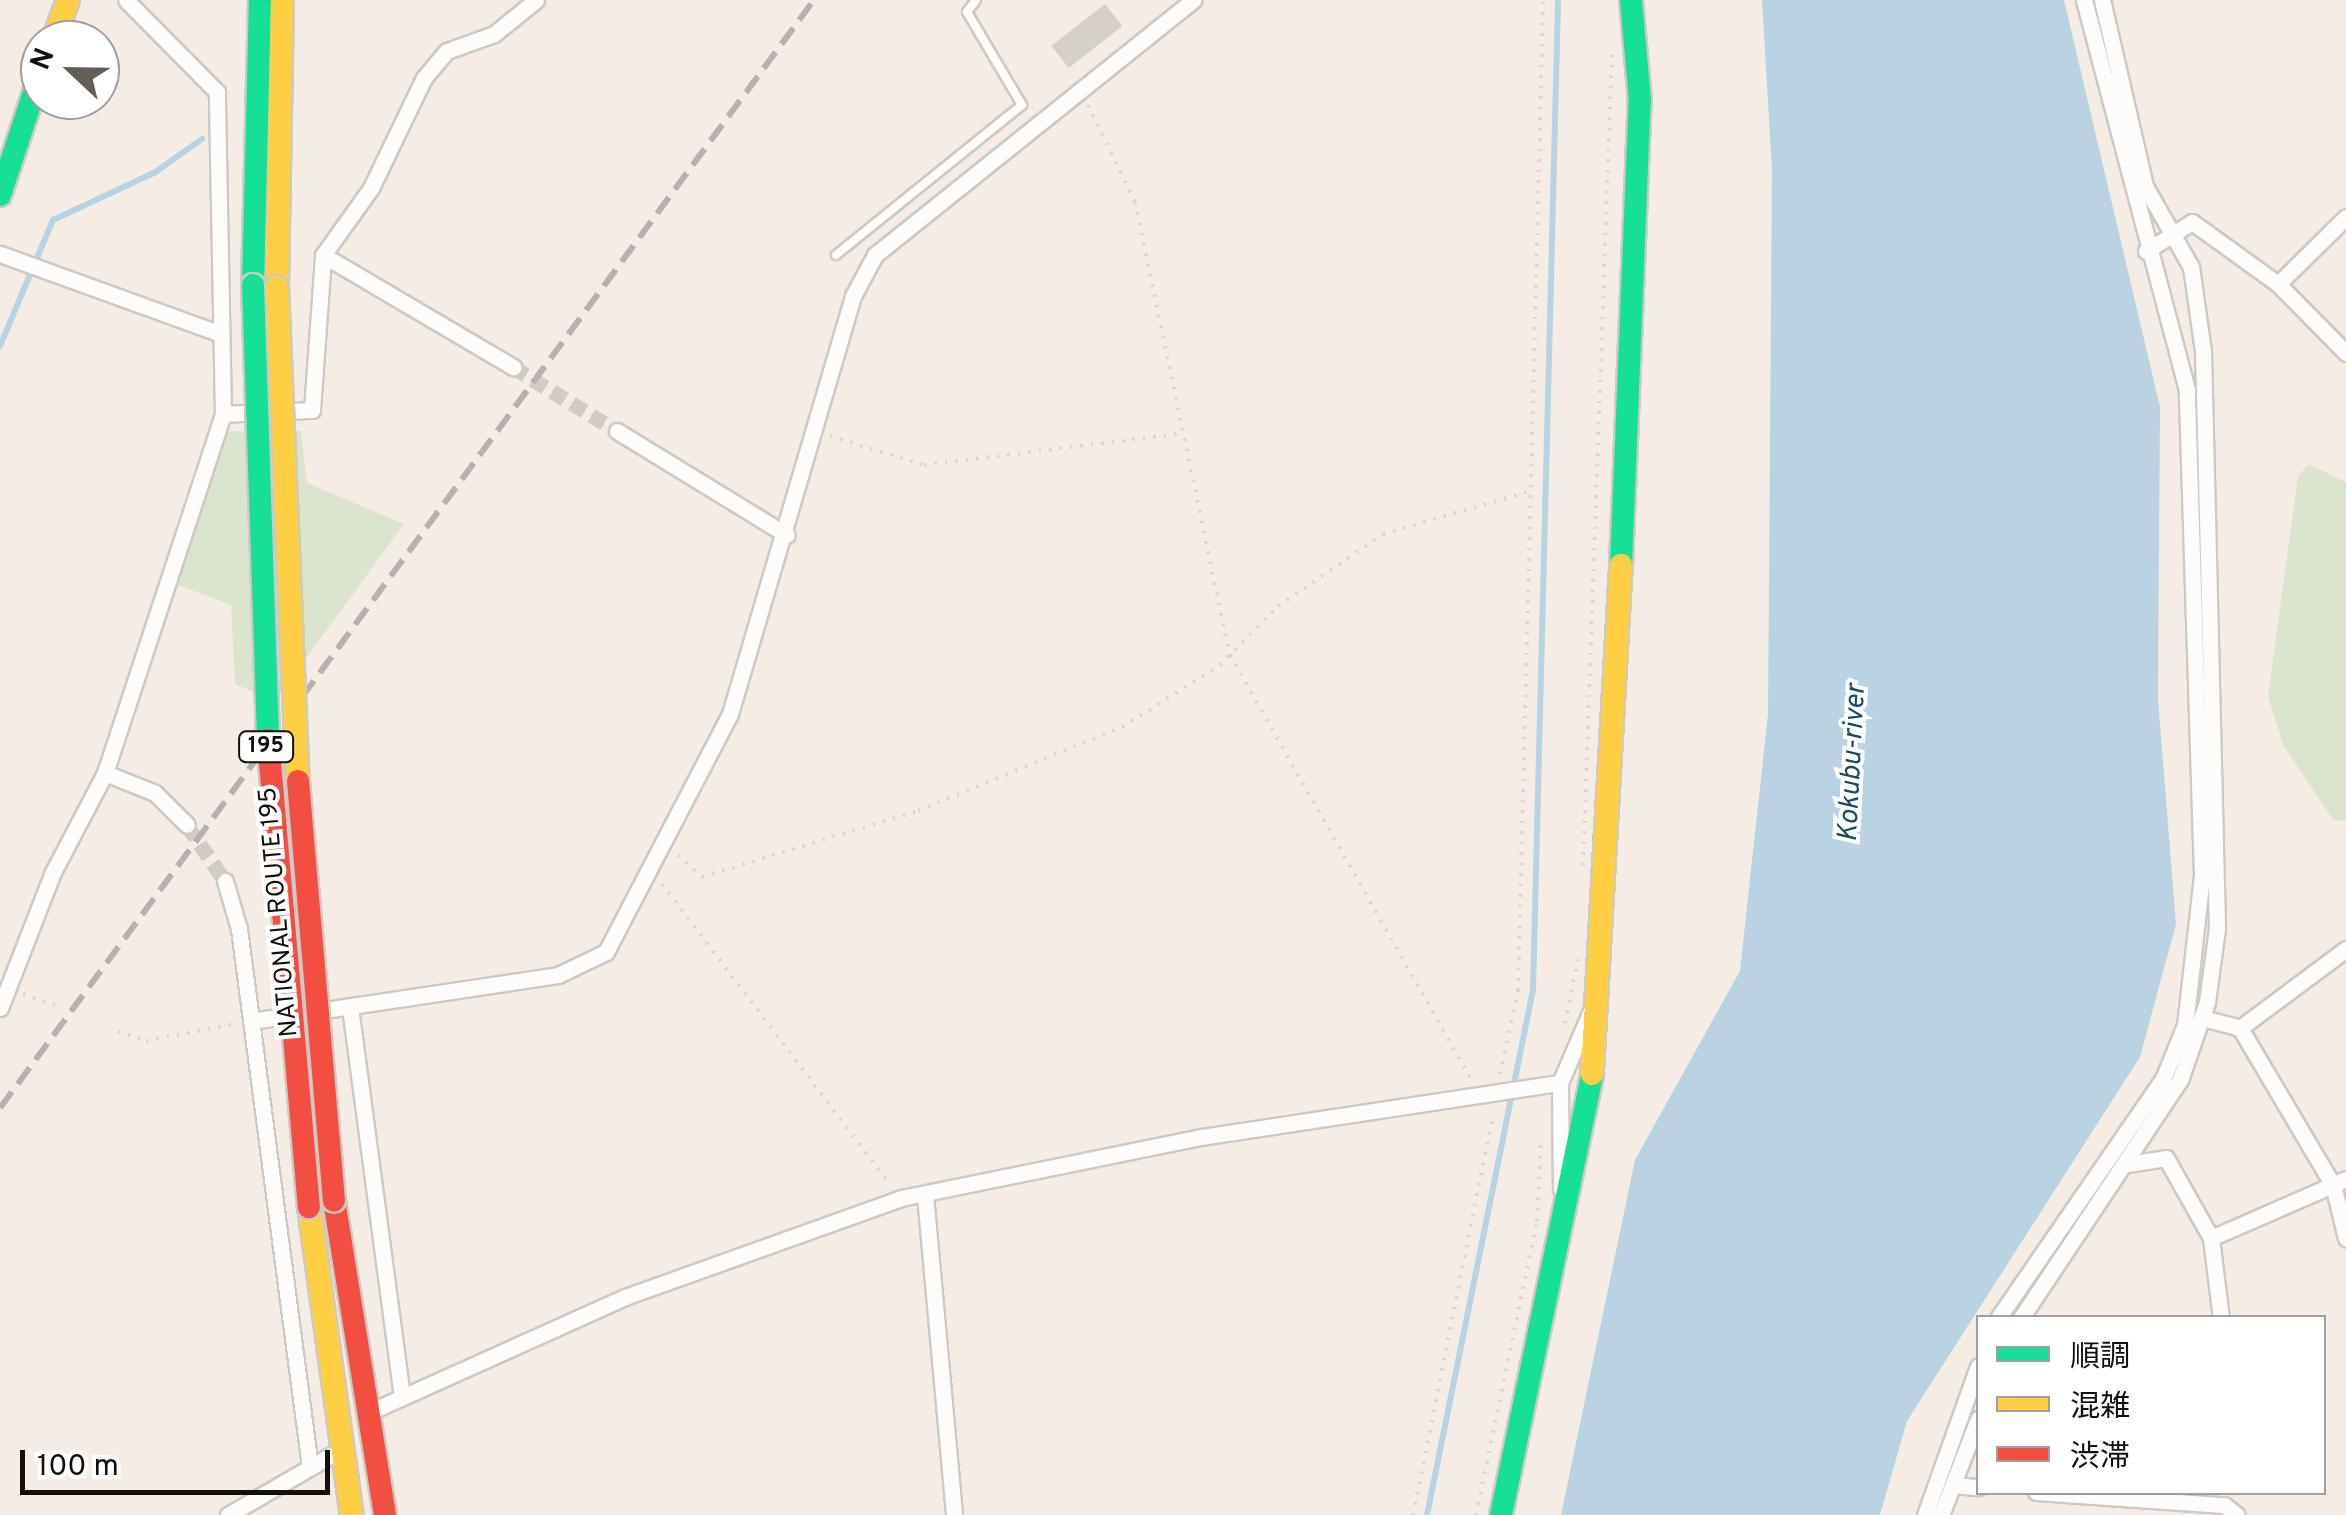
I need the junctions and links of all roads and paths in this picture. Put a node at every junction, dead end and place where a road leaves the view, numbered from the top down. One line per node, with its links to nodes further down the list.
1 (126, 0): 22 (street)
2 (260, 0): 67 (main road, NATIONAL ROUTE 195 / 195, bridge)
3 (282, 0): 65 (main road, NATIONAL ROUTE 195 / 195, bridge)
4 (536, 0): 19 (street)
5 (976, 0): 20 (lane)
6 (1194, 0): 12 (street)
7 (1543, 0): 29 (path)
8 (1630, 0): 41 (main road)
9 (2084, 0): 17 (street)
10 (2102, 0): 16 (street)
11 (1613, 34): 36 (path)
12 (1081, 92): 27 (street); 28 (path)
13 (25, 120): 14 (main road)
14 (0, 195)
15 (2346, 217): 21 (street)
16 (2178, 231): 17 (street); 21 (street); 45 (street)
17 (2146, 251): 60 (street)
18 (0, 254): 22 (street)
19 (323, 255): 24 (street); 25 (street)
20 (836, 255)
21 (2278, 284): 23 (street)
22 (218, 333): 25 (street)
23 (2346, 352)
24 (512, 367)
25 (224, 414): 32 (street)
26 (617, 431): 30 (street)
27 (816, 431): 28 (path); 30 (street)
28 (1177, 434): 31 (path)
29 (1528, 492): 31 (path); 51 (path)
30 (787, 536): 34 (street)
31 (1230, 654): 34 (path); 51 (path)
32 (106, 773): 33 (street); 40 (street)
33 (187, 825)
34 (664, 842): 35 (street)
35 (650, 869): 43 (street); 56 (path)
36 (1582, 871)
37 (225, 881): 46 (street)
38 (2346, 949): 47 (street)
39 (1580, 951): 49 (path)
40 (9, 989): 42 (path); 44 (street)
41 (1600, 989): 50 (street); 57 (main road)
42 (58, 1006)
43 (350, 1007): 46 (street); 64 (street)
44 (0, 1008)
45 (2202, 1018): 47 (street); 53 (street)
46 (251, 1021): 48 (path); 68 (street)
47 (2240, 1028): 54 (street)
48 (118, 1030)
49 (1563, 1030)
50 (1560, 1083): 51 (street); 57 (street)
51 (1493, 1098): 55 (street); 77 (path)
52 (1544, 1122): 78 (path)
53 (2128, 1164): 58 (street); 61 (street)
54 (2340, 1182): 58 (street); 59 (street)
55 (924, 1195): 56 (street); 76 (street)
56 (901, 1198): 64 (street)
57 (1562, 1221): 79 (main road)
58 (2211, 1238): 62 (street)
59 (2346, 1238)
60 (2000, 1315)
61 (2023, 1315)
62 (2221, 1315)
63 (1976, 1372): 80 (street)
64 (402, 1395): 65 (street)
65 (367, 1414): 75 (main road, NATIONAL ROUTE 195 / 195)
66 (1976, 1424): 69 (street)
67 (342, 1450): 68 (street); 74 (main road, NATIONAL ROUTE 195 / 195)
68 (310, 1467): 73 (street)
69 (1953, 1485): 70 (street); 81 (street)
70 (1976, 1487)
71 (2084, 1495): 72 (street)
72 (2228, 1504)
73 (228, 1515)
74 (352, 1515)
75 (386, 1515)
76 (954, 1515)
77 (1413, 1515)
78 (1476, 1515)
79 (1501, 1515)
80 (1926, 1515)
81 (1941, 1515)

